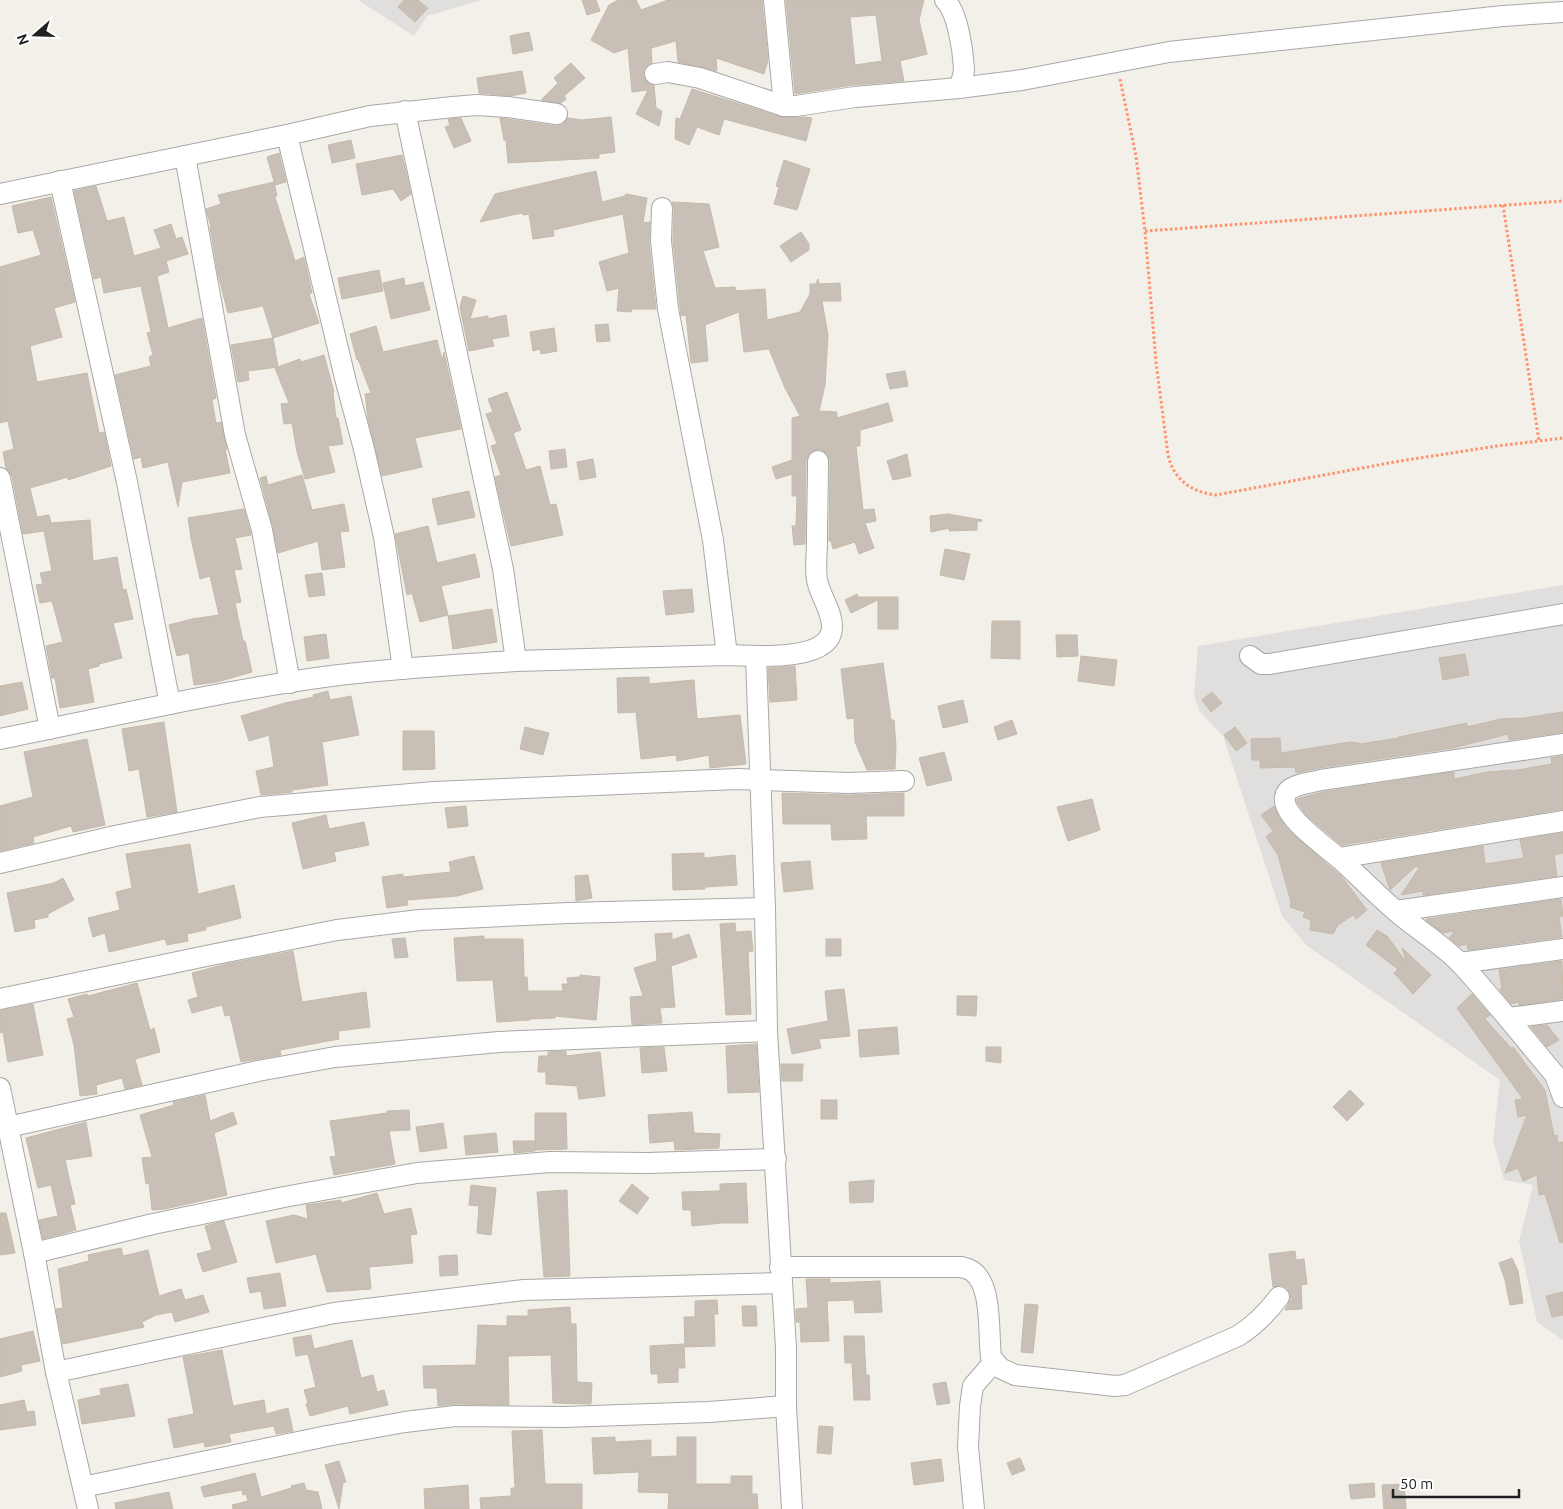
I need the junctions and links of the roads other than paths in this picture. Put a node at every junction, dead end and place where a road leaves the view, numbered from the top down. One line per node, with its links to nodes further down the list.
1 (774, 0): 6 (street)
2 (946, 0): 5 (street)
3 (1563, 12): 5 (street)
4 (655, 74): 6 (street)
5 (959, 88): 6 (street)
6 (784, 106)
7 (405, 111): 8 (street); 9 (street); 20 (street)
8 (557, 114)
9 (287, 135): 10 (street); 21 (street)
10 (185, 156): 11 (street); 22 (street)
11 (60, 181): 12 (street); 23 (street)
12 (0, 194)
13 (662, 208): 17 (street)
14 (818, 461): 19 (street)
15 (0, 478): 24 (street)
16 (1563, 614): 18 (street)
17 (727, 655): 19 (street); 20 (street)
18 (1250, 656)
19 (756, 657): 27 (street)
20 (516, 662): 21 (street)
21 (403, 669): 22 (street)
22 (290, 683): 23 (street)
23 (170, 704): 24 (street)
24 (50, 729): 25 (street)
25 (0, 739)
26 (1563, 744): 30 (street)
27 (760, 780): 28 (street); 31 (street); 33 (street)
28 (904, 781)
29 (1563, 821): 30 (street)
30 (1339, 858): 34 (street)
31 (0, 863)
32 (1563, 887): 34 (street)
33 (765, 908): 37 (street); 40 (street)
34 (1396, 911): 36 (street)
35 (1563, 949): 36 (street)
36 (1460, 963): 39 (street)
37 (0, 1000)
38 (1563, 1011): 39 (street)
39 (1508, 1018): 41 (street)
40 (767, 1030): 44 (street); 45 (street)
41 (1559, 1074): 43 (street)
42 (0, 1088): 44 (street)
43 (1563, 1097)
44 (8, 1127): 46 (street)
45 (776, 1159): 46 (street); 47 (street)
46 (34, 1253): 50 (street)
47 (781, 1275): 49 (street); 50 (street); 51 (street)
48 (1279, 1297): 49 (street)
49 (994, 1362): 55 (street)
50 (56, 1372): 52 (street)
51 (786, 1406): 52 (street); 54 (street)
52 (84, 1487): 53 (street)
53 (88, 1509)
54 (792, 1509)
55 (974, 1509)

